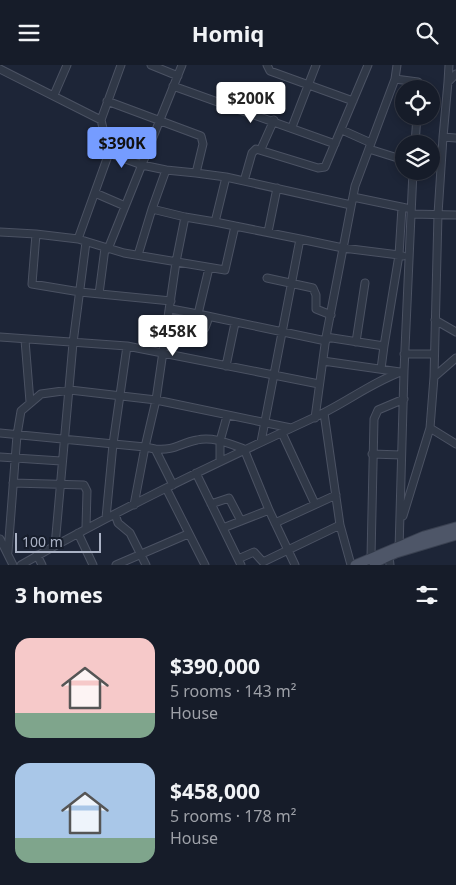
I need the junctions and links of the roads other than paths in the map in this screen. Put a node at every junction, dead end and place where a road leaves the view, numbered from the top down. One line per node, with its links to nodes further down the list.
1 (67, 65): 18 (street)
2 (121, 65): 19 (street)
3 (151, 65): 12 (street)
4 (182, 65): 12 (street)
5 (267, 65): 17 (street)
6 (316, 65): 17 (street)
7 (368, 65): 20 (street)
8 (397, 65): 13 (street)
9 (449, 65): 15 (street)
10 (0, 67): 18 (street)
11 (456, 74): 15 (street)
12 (178, 76): 16 (street)
13 (395, 79): 14 (street); 29 (street)
14 (403, 80)
15 (448, 82): 26 (street)
16 (173, 86): 22 (street); 23 (street)
17 (307, 86): 20 (street); 24 (street)
18 (54, 95): 21 (street)
19 (107, 101): 21 (street); 22 (street)
20 (354, 101): 25 (street)
21 (101, 120): 31 (street)
22 (159, 120): 33 (street); 35 (street)
23 (274, 120): 24 (street); 30 (street)
24 (292, 127): 28 (street)
25 (342, 130): 28 (street); 29 (street)
26 (443, 137): 27 (street); 47 (street)
27 (456, 138)
28 (336, 144): 30 (street)
29 (370, 146): 32 (street); 41 (street)
30 (261, 149): 38 (street)
31 (109, 153): 33 (street); 40 (street)
32 (395, 156)
33 (142, 165): 34 (street); 43 (street)
34 (166, 170): 35 (street); 45 (street)
35 (196, 173): 36 (street)
36 (226, 177): 38 (street); 50 (street)
37 (413, 180): 46 (street)
38 (244, 181): 39 (street)
39 (277, 188): 42 (street); 52 (street)
40 (95, 193): 43 (street); 55 (street)
41 (353, 197): 42 (street); 44 (street)
42 (351, 205): 58 (street)
43 (125, 206): 59 (street)
44 (402, 207): 46 (street); 61 (street)
45 (152, 209): 49 (street); 60 (street)
46 (411, 212): 47 (street); 62 (street)
47 (438, 214): 48 (street); 74 (street)
48 (456, 215)
49 (185, 217): 50 (street); 63 (street)
50 (215, 222): 51 (street)
51 (236, 226): 52 (street); 64 (street)
52 (268, 232): 56 (street)
53 (0, 233): 54 (street)
54 (36, 234): 55 (street); 68 (street)
55 (78, 239): 57 (street)
56 (300, 239): 58 (street); 67 (street)
57 (86, 242): 59 (street); 68 (street)
58 (343, 248): 61 (street); 72 (street)
59 (106, 249): 60 (street); 69 (street)
60 (138, 255): 63 (street)
61 (399, 255): 62 (street); 85 (street)
62 (410, 257): 86 (street)
63 (176, 263): 64 (street); 70 (street)
64 (209, 269): 71 (street)
65 (268, 278): 67 (street)
66 (365, 283): 82 (street)
67 (291, 284): 72 (street); 77 (street)
68 (80, 292): 69 (street); 83 (street)
69 (99, 294): 70 (street)
70 (171, 305): 71 (street); 75 (street)
71 (198, 314): 73 (street)
72 (331, 315): 80 (street)
73 (210, 317): 75 (street); 76 (street)
74 (435, 319): 78 (street); 88 (street)
75 (169, 323): 87 (street)
76 (235, 323): 77 (street); 91 (street)
77 (284, 332): 80 (street); 94 (street)
78 (456, 332)
79 (0, 337): 81 (street)
80 (326, 339): 82 (street); 90 (street)
81 (25, 340): 83 (street); 101 (street)
82 (356, 342): 85 (street)
83 (73, 343): 84 (street); 97 (street)
84 (126, 346): 87 (street); 98 (street)
85 (384, 346): 92 (street)
86 (404, 353): 88 (street); 93 (street)
87 (163, 354): 91 (street); 100 (street)
88 (434, 354): 95 (street)
89 (456, 358): 95 (street)
90 (323, 361): 92 (street); 96 (street)
91 (226, 366): 94 (street)
92 (381, 369): 93 (street)
93 (402, 371): 99 (street); 102 (street)
94 (274, 376): 96 (street); 105 (street)
95 (434, 377): 107 (street)
96 (319, 385): 104 (street)
97 (70, 390): 98 (street); 101 (street); 111 (street)
98 (120, 395): 100 (street); 115 (street)
99 (404, 399): 119 (street); 120 (street)
100 (156, 400): 103 (street); 116 (street)
101 (30, 402): 110 (street)
102 (324, 413): 104 (street); 129 (street)
103 (227, 416): 105 (street); 112 (street)
104 (314, 418): 106 (street)
105 (264, 422): 106 (street); 113 (street)
106 (291, 428): 109 (street)
107 (430, 428): 114 (street); 137 (street)
108 (0, 433): 110 (street)
109 (282, 433): 113 (street); 131 (street)
110 (17, 435): 111 (street); 122 (street)
111 (64, 438): 115 (street); 124 (street)
112 (220, 441): 117 (street); 118 (street); 123 (street)
113 (261, 441): 118 (street)
114 (456, 443)
115 (112, 444): 116 (street); 135 (street)
116 (145, 447): 117 (street); 132 (street)
117 (155, 449): 128 (street)
118 (244, 449): 123 (street); 133 (street)
119 (372, 454): 120 (street); 153 (street)
120 (401, 455): 137 (street)
121 (0, 457): 122 (street)
122 (15, 458): 124 (street); 126 (street)
123 (220, 460): 125 (street)
124 (62, 461): 127 (street)
125 (196, 473): 128 (street); 130 (street)
126 (13, 483): 127 (street); 150 (street)
127 (60, 483): 140 (street); 147 (street)
128 (169, 486): 132 (street); 144 (street)
129 (336, 495): 131 (street); 139 (street)
130 (212, 504): 136 (street); 142 (street)
131 (315, 504): 138 (street)
132 (134, 505): 134 (street)
133 (269, 510): 136 (street); 138 (street)
134 (115, 514): 135 (street); 152 (street)
135 (106, 518): 140 (street)
136 (241, 521): 142 (street)
137 (401, 521): 148 (street)
138 (275, 523): 149 (street)
139 (340, 525): 149 (street); 164 (street)
140 (86, 527): 143 (street)
141 (456, 527): 148 (main road)
142 (223, 528): 155 (street)
143 (78, 533): 147 (street); 159 (street)
144 (188, 534): 152 (street); 162 (street)
145 (456, 535): 148 (main road)
146 (0, 539): 150 (street)
147 (55, 546): 151 (street)
148 (399, 549): 153 (main road); 154 (main road)
149 (288, 550): 155 (street); 163 (street)
150 (8, 552): 156 (street)
151 (37, 555): 157 (street); 158 (street)
152 (142, 555): 160 (street); 161 (street)
153 (370, 561): 154 (main road); 164 (main road)
154 (389, 561)
155 (238, 563)
156 (13, 565)
157 (21, 565)
158 (42, 565)
159 (93, 565)
160 (116, 565)
161 (146, 565)
162 (205, 565)
163 (295, 565)
164 (353, 565)

